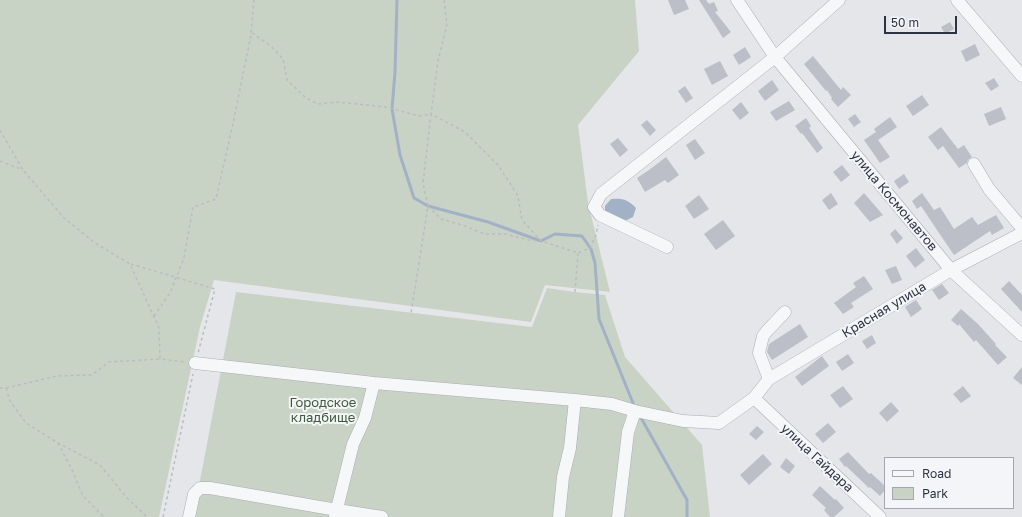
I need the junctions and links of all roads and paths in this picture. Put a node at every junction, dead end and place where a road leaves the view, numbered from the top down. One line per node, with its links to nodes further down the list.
1 (254, 0): 6 (path)
2 (444, 0): 9 (path)
3 (737, 0): 7 (street, улица Космонавтов)
4 (840, 0): 7 (street)
5 (957, 0): 8 (street)
6 (252, 33): 9 (path); 23 (path)
7 (775, 58): 15 (street); 22 (street, улица Космонавтов)
8 (1022, 76)
9 (431, 114): 14 (path); 18 (path)
10 (0, 130): 13 (path)
11 (0, 161): 13 (path)
12 (974, 164): 16 (street)
13 (23, 170): 21 (path)
14 (428, 206): 18 (path); 26 (path)
15 (600, 216): 19 (street); 20 (path)
16 (1022, 228)
17 (1022, 233): 22 (street, Красная улица)
18 (541, 241): 20 (path)
19 (667, 247)
20 (578, 253): 24 (path)
21 (130, 264): 23 (path); 27 (path)
22 (951, 270): 28 (street, улица Космонавтов); 31 (street, Красная улица)
23 (176, 278): 27 (path); 30 (path)
24 (575, 292)
25 (785, 312): 31 (street)
26 (411, 313)
27 (154, 316): 29 (path)
28 (1022, 335)
29 (160, 359): 30 (path); 34 (path)
30 (195, 363): 32 (street, Красная улица); 42 (path)
31 (769, 380): 35 (street, Красная улица)
32 (374, 383): 36 (street, Красная улица); 39 (street)
33 (0, 388): 34 (path)
34 (6, 388): 38 (path)
35 (754, 398): 37 (street, Красная улица); 47 (street, улица Гайдара)
36 (574, 400): 37 (street, Красная улица); 45 (street)
37 (635, 411): 46 (street)
38 (58, 443): 40 (path); 41 (path)
39 (336, 514): 43 (street); 44 (street)
40 (104, 517)
41 (147, 517)
42 (164, 517)
43 (189, 517)
44 (382, 517)
45 (559, 517)
46 (618, 517)
47 (880, 517)

